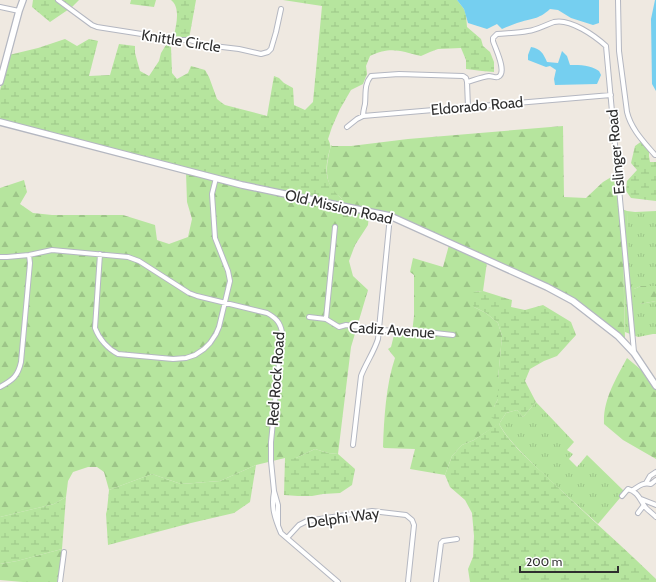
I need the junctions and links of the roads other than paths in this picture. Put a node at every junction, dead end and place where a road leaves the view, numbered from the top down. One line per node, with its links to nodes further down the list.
1 (23, 0): 6 (street)
2 (58, 0): 5 (street, Knittle Circle)
3 (618, 0): 14 (street)
4 (0, 7): 6 (street)
5 (281, 9)
6 (19, 11): 7 (street)
7 (0, 82)
8 (467, 82): 9 (street, Eslinger Road); 10 (street); 11 (street)
9 (611, 95): 10 (street, Eldorado Road); 26 (street, Eslinger Road)
10 (468, 107): 11 (street, Eldorado Road)
11 (362, 116): 13 (street)
12 (0, 122): 15 (street, Old Mission Road)
13 (347, 127)
14 (656, 155)
15 (216, 178): 16 (street, Old Mission Road); 21 (street)
16 (390, 216): 24 (street); 26 (street, Old Mission Road)
17 (335, 227): 23 (street)
18 (100, 254): 19 (street, Red Rock Road); 21 (street, Red Rock Road); 21 (street)
19 (29, 255): 20 (street, Red Rock Road); 28 (street)
20 (0, 256)
21 (225, 303): 40 (street, Red Rock Road)
22 (309, 317): 23 (street, Cadiz Avenue)
23 (326, 319): 24 (street, Cadiz Avenue)
24 (379, 330): 25 (street, Cadiz Avenue); 29 (street)
25 (453, 335)
26 (634, 353): 27 (street, Old Mission Road)
27 (656, 386)
28 (0, 387)
29 (353, 445)
30 (656, 472): 32 (street)
31 (656, 480): 32 (street)
32 (646, 483): 33 (street)
33 (633, 490): 34 (street); 35 (street)
34 (622, 496)
35 (641, 499): 36 (street); 37 (street)
36 (644, 505): 38 (street); 39 (street)
37 (656, 506)
38 (638, 513)
39 (656, 517)
40 (287, 538): 44 (street, Red Rock Road); 45 (street, Delphi Way)
41 (457, 538): 46 (street)
42 (64, 552): 43 (street)
43 (60, 582)
44 (338, 582)
45 (408, 582)
46 (436, 582)

